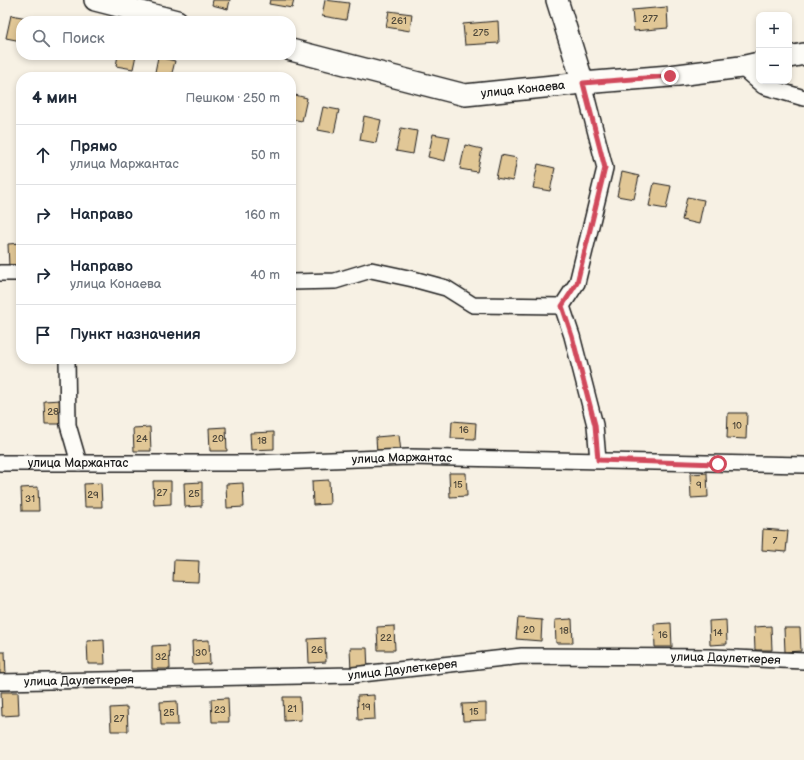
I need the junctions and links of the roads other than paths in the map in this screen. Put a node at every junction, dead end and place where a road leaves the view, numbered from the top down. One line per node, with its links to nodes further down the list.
1 (95, 0): 3 (street)
2 (557, 0): 8 (street)
3 (157, 16)
4 (296, 51): 8 (street, улица Конаева)
5 (804, 54): 6 (street)
6 (792, 56)
7 (750, 65): 8 (street, улица Конаева); 9 (street)
8 (583, 83): 13 (street)
9 (804, 98)
10 (0, 273): 11 (street)
11 (16, 273)
12 (296, 282): 13 (street)
13 (562, 306): 15 (street)
14 (67, 364): 16 (street)
15 (598, 460): 16 (street, улица Маржантас); 18 (street, улица Маржантас)
16 (79, 463): 17 (street, улица Маржантас)
17 (0, 464)
18 (804, 465)
19 (804, 661): 20 (street, улица Даулеткерея)
20 (0, 682)

